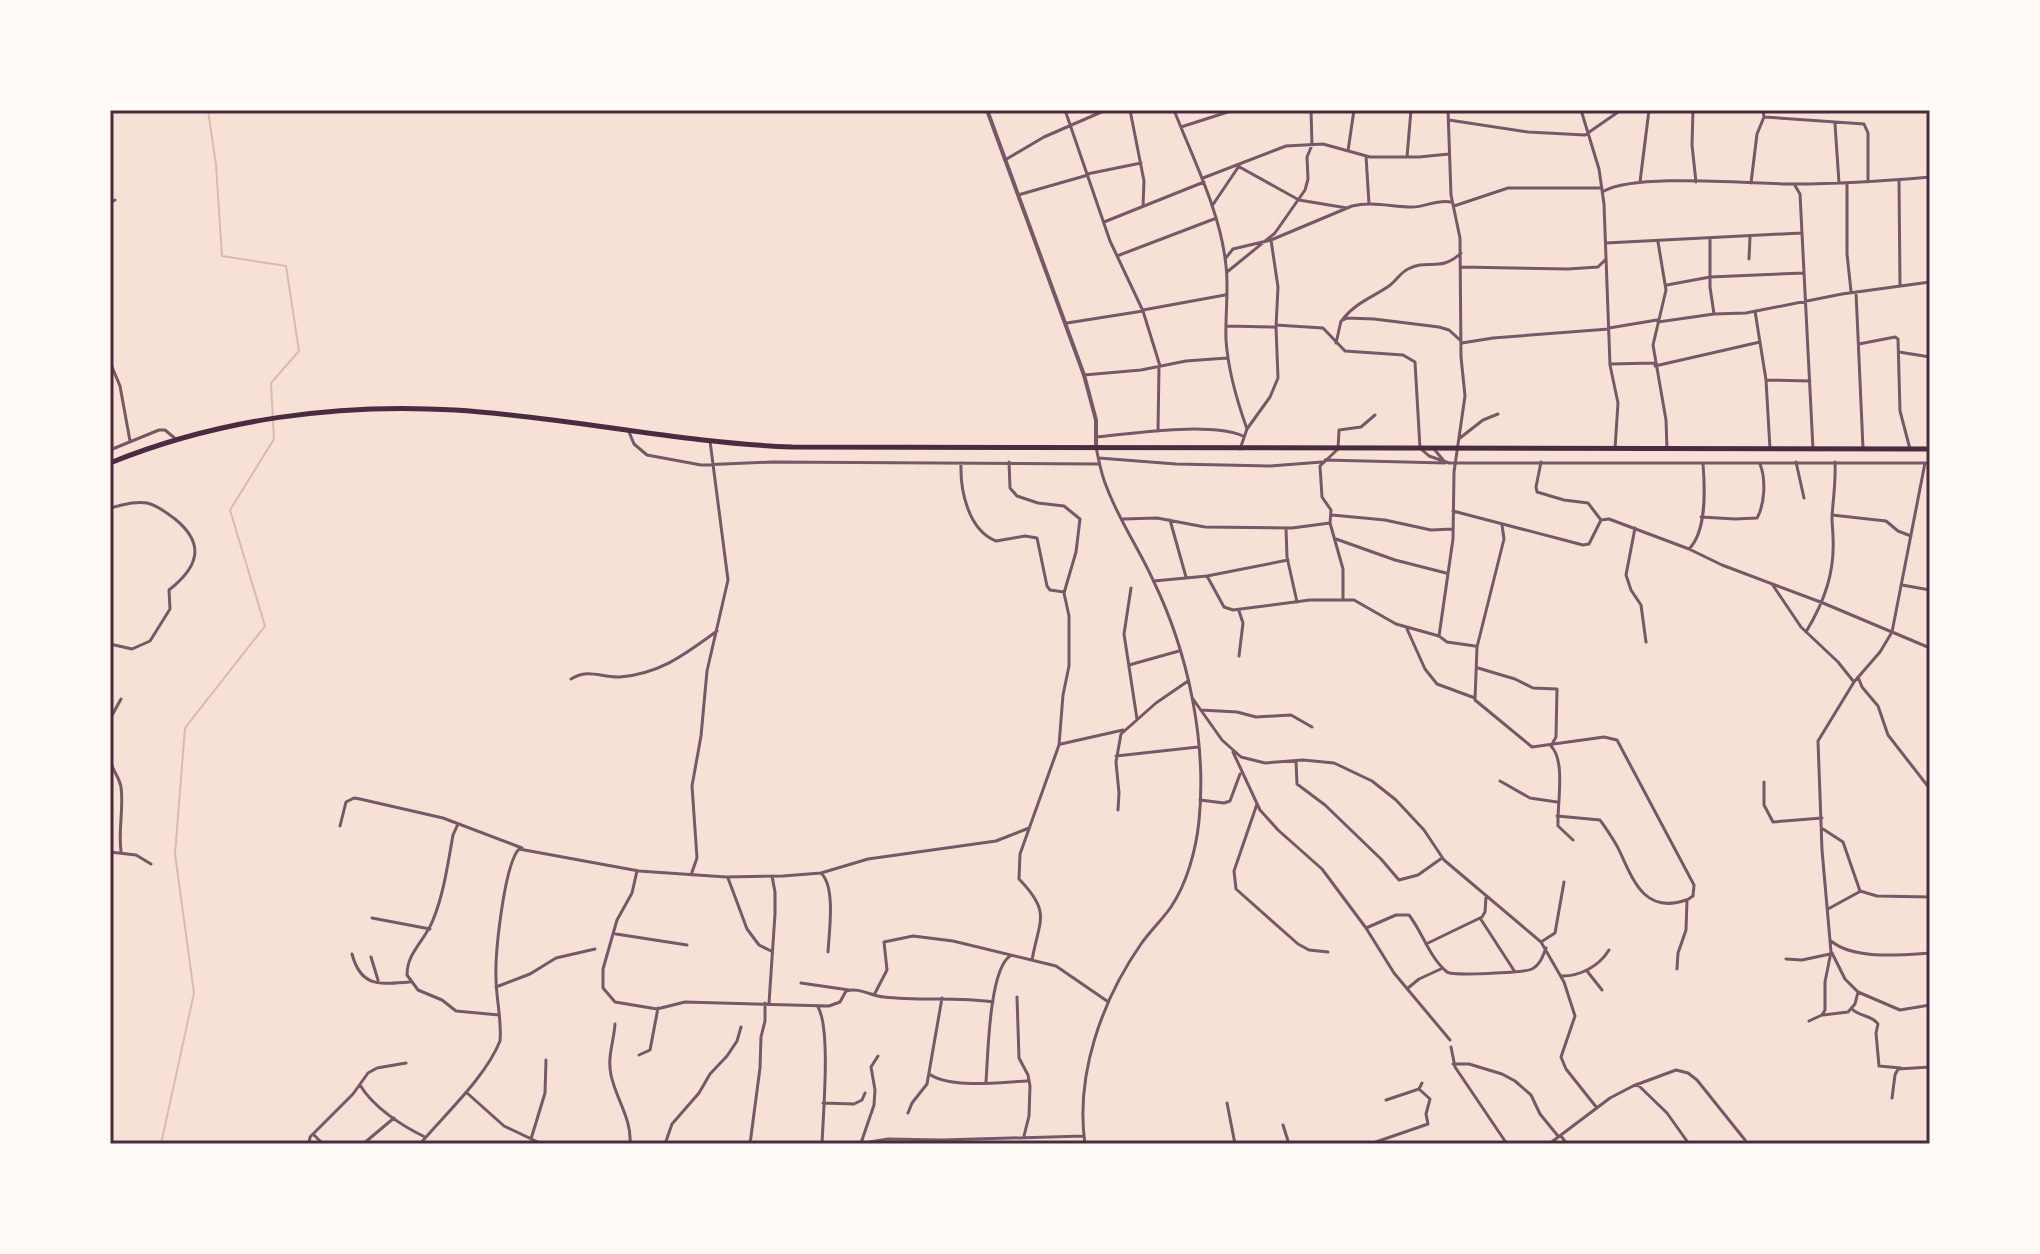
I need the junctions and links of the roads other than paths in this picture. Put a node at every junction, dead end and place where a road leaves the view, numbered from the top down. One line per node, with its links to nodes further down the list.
1 (987, 110): 27 (street)
2 (1065, 110): 19 (street)
3 (1106, 110): 19 (street)
4 (1130, 110): 28 (street)
5 (1174, 110): 20 (street)
6 (1234, 110): 20 (street)
7 (1311, 110): 22 (street)
8 (1354, 110): 23 (street)
9 (1411, 110): 26 (street)
10 (1448, 110): 17 (street)
11 (1581, 110): 21 (street)
12 (1621, 110): 21 (street)
13 (1649, 110): 36 (street)
14 (1693, 110): 34 (street)
15 (1763, 110): 16 (street)
16 (1764, 117): 18 (street); 37 (street)
17 (1449, 120): 21 (street); 24 (street)
18 (1835, 124): 35 (street); 38 (street)
19 (1071, 126): 27 (street); 30 (street)
20 (1181, 127): 33 (street)
21 (1588, 134): 41 (street)
22 (1312, 145): 23 (street); 29 (street); 44 (street)
23 (1348, 151): 25 (street)
24 (1449, 154): 26 (street); 47 (street)
25 (1366, 156): 26 (street); 46 (street)
26 (1407, 157)
27 (1005, 160): 42 (street)
28 (1141, 163): 30 (street); 48 (street)
29 (1238, 166): 33 (street); 44 (street); 49 (street)
30 (1087, 174): 42 (street); 52 (street)
31 (1930, 177): 32 (street)
32 (1899, 179): 35 (street); 73 (street)
33 (1203, 180): 48 (street); 49 (street)
34 (1696, 182): 36 (street); 37 (street)
35 (1868, 182): 39 (street)
36 (1640, 183): 41 (street)
37 (1751, 183): 40 (street)
38 (1839, 183): 39 (street); 40 (street)
39 (1847, 183): 74 (street)
40 (1794, 184): 53 (street)
41 (1602, 190): 47 (street); 59 (street)
42 (1018, 195): 82 (street)
43 (115, 200): 45 (street)
44 (1299, 200): 50 (street); 57 (street)
45 (110, 203)
46 (1369, 204): 47 (street); 50 (street)
47 (1454, 204): 60 (street)
48 (1143, 206): 52 (street)
49 (1211, 207): 51 (street)
50 (1347, 208): 56 (street)
51 (1214, 219): 61 (street); 63 (street)
52 (1104, 222): 61 (street)
53 (1801, 233): 54 (street); 69 (street)
54 (1750, 237): 55 (street); 64 (street)
55 (1710, 239): 58 (street); 70 (street)
56 (1271, 240): 57 (street); 84 (street)
57 (1265, 241): 63 (street); 67 (street)
58 (1658, 242): 59 (street); 72 (street)
59 (1606, 243): 62 (street)
60 (1461, 253): 65 (street); 80 (street)
61 (1116, 256): 77 (street)
62 (1607, 258): 66 (street); 68 (street)
63 (1225, 259): 67 (street)
64 (1749, 259)
65 (1460, 267): 66 (street); 86 (street)
66 (1596, 267): 68 (street)
67 (1227, 272): 75 (street)
68 (1608, 273): 85 (street)
69 (1803, 273): 70 (street); 76 (street)
70 (1710, 277): 72 (street); 79 (street)
71 (1930, 282): 73 (street)
72 (1666, 285): 81 (street)
73 (1900, 285): 74 (street)
74 (1854, 292): 76 (street); 89 (street)
75 (1225, 295): 77 (street); 83 (street)
76 (1806, 302): 78 (street); 99 (street)
77 (1143, 311): 82 (street); 96 (street)
78 (1755, 311): 79 (street); 87 (street)
79 (1714, 314): 81 (street)
80 (1341, 321): 86 (street); 88 (street)
81 (1658, 321): 85 (street); 95 (street)
82 (1067, 323): 97 (street)
83 (1226, 326): 84 (street); 92 (street)
84 (1276, 326): 88 (street); 102 (street)
85 (1609, 328): 86 (street); 94 (street)
86 (1462, 342): 107 (street)
87 (1760, 342): 95 (street); 98 (street)
88 (1336, 343): 112 (street)
89 (1859, 344): 90 (street); 121 (street)
90 (1899, 352): 91 (street); 122 (street)
91 (1930, 357)
92 (1229, 358): 96 (street); 102 (street)
93 (110, 362): 109 (street)
94 (1610, 364): 95 (street); 117 (street)
95 (1655, 364): 118 (street)
96 (1160, 366): 97 (street); 104 (street)
97 (1084, 375): 106 (street)
98 (1766, 380): 99 (street); 119 (street)
99 (1810, 381): 120 (street)
100 (1498, 414): 107 (street)
101 (1375, 415): 114 (street)
102 (1247, 429): 105 (street)
103 (628, 430): 108 (highway); 110 (highway); 139 (street)
104 (1158, 431): 105 (street); 106 (street)
105 (1243, 436): 113 (street)
106 (1097, 437): 111 (street)
107 (1460, 438): 116 (street)
108 (177, 440): 109 (street); 132 (highway)
109 (130, 441): 124 (street)
110 (710, 441): 111 (highway); 139 (street)
111 (1096, 447): 113 (highway); 125 (street)
112 (1420, 448): 114 (highway); 115 (highway); 128 (street)
113 (1240, 449): 114 (highway)
114 (1338, 449): 126 (street)
115 (1434, 449): 116 (highway); 128 (street)
116 (1459, 449): 117 (highway); 137 (street)
117 (1615, 449): 118 (highway)
118 (1667, 449): 119 (highway)
119 (1770, 449): 120 (highway)
120 (1813, 449): 121 (highway)
121 (1863, 449): 122 (highway)
122 (1910, 449): 123 (highway)
123 (1930, 449)
124 (110, 450)
125 (1099, 458): 126 (street); 136 (street)
126 (1323, 461): 128 (street); 143 (street)
127 (1009, 462): 133 (street); 136 (street); 166 (street)
128 (1447, 462): 137 (street)
129 (1541, 462): 137 (street); 138 (street); 148 (street)
130 (1796, 462): 131 (street); 134 (street); 140 (street)
131 (1835, 462): 135 (street); 144 (street)
132 (110, 463)
133 (961, 463): 139 (street); 166 (street)
134 (1760, 463): 138 (street); 145 (street)
135 (1927, 463): 154 (street)
136 (1099, 464): 146 (street)
137 (1456, 464): 142 (street)
138 (1703, 464): 145 (street)
139 (712, 466): 172 (street)
140 (1804, 498)
141 (110, 508): 177 (street)
142 (1453, 511): 150 (street); 153 (street)
143 (1332, 515): 149 (street); 153 (street)
144 (1832, 515): 154 (street); 169 (street)
145 (1701, 517): 156 (street)
146 (1123, 519): 147 (street); 161 (street)
147 (1170, 520): 151 (street); 160 (street)
148 (1601, 520): 150 (street); 152 (street)
149 (1330, 523): 151 (street); 155 (street)
150 (1502, 525): 178 (street)
151 (1286, 528): 157 (street)
152 (1635, 528): 156 (street); 176 (street)
153 (1453, 529): 158 (street)
154 (1911, 536): 163 (street)
155 (1336, 539): 158 (street); 167 (street)
156 (1689, 549): 162 (street)
157 (1288, 560): 159 (street); 168 (street)
158 (1446, 573): 175 (street)
159 (1207, 576): 160 (street); 170 (street)
160 (1186, 577): 161 (street)
161 (1154, 581): 180 (street)
162 (1772, 584): 169 (street); 173 (street)
163 (1902, 585): 165 (street); 174 (street)
164 (1131, 588): 182 (street)
165 (1930, 590)
166 (1064, 592): 196 (street)
167 (1343, 601): 168 (street); 171 (street)
168 (1297, 603): 170 (street)
169 (1823, 603): 173 (street); 174 (street)
170 (1239, 611): 181 (street)
171 (1406, 627): 175 (street); 189 (street)
172 (717, 631): 185 (street); 226 (street)
173 (1806, 632): 187 (street)
174 (1892, 632): 179 (street); 184 (street)
175 (1439, 636): 178 (street)
176 (1646, 642)
177 (110, 644)
178 (1477, 647): 183 (street)
179 (1930, 648)
180 (1179, 651): 182 (street); 186 (street)
181 (1239, 656)
182 (1128, 665): 193 (street)
183 (1478, 668): 189 (street); 197 (street)
184 (1858, 677): 187 (street); 207 (street)
185 (571, 679)
186 (1188, 681): 188 (street); 193 (street)
187 (1854, 682): 213 (street)
188 (1191, 696): 191 (street); 198 (street)
189 (1475, 698): 197 (street)
190 (121, 699): 192 (street)
191 (1201, 710): 194 (street); 199 (street)
192 (110, 719)
193 (1137, 719): 195 (street)
194 (1312, 727)
195 (1123, 730): 196 (street); 200 (street)
196 (1059, 745): 216 (street)
197 (1551, 746): 209 (street); 233 (street)
198 (1198, 747): 200 (street); 208 (street)
199 (1231, 749): 202 (street); 203 (street)
200 (1116, 756): 211 (street)
201 (110, 758): 204 (street)
202 (1296, 761): 222 (street); 222 (street)
203 (1240, 771): 208 (street); 210 (street)
204 (112, 773): 220 (street)
205 (1500, 781): 209 (street)
206 (1764, 782): 213 (street)
207 (1930, 789)
208 (1200, 800): 273 (street)
209 (1557, 802): 212 (street)
210 (1257, 804): 237 (street); 249 (street)
211 (1118, 810)
212 (1557, 816): 218 (street); 233 (street)
213 (1823, 818): 217 (street)
214 (458, 824): 215 (street); 219 (street); 238 (street)
215 (340, 826)
216 (1029, 828): 225 (street); 256 (street)
217 (1823, 829): 230 (street); 234 (street)
218 (1573, 840)
219 (522, 848): 224 (street); 265 (street)
220 (121, 851): 221 (street); 223 (street)
221 (110, 852)
222 (1442, 858): 231 (street)
223 (151, 864)
224 (637, 871): 226 (street); 239 (street)
225 (821, 873): 227 (street); 248 (street)
226 (691, 875): 228 (street)
227 (772, 876): 228 (street); 247 (street)
228 (728, 877): 247 (street)
229 (1564, 882): 241 (street)
230 (1860, 891): 232 (street); 234 (street)
231 (1486, 897): 236 (street); 241 (street)
232 (1930, 897)
233 (1687, 900): 258 (street)
234 (1828, 909): 240 (street)
235 (372, 918): 238 (street)
236 (1480, 918): 242 (street); 260 (street)
237 (1366, 928): 242 (street); 266 (street)
238 (430, 929): 263 (street)
239 (614, 934): 243 (street); 278 (street)
240 (1831, 941): 250 (street); 251 (street)
241 (1541, 942): 244 (street)
242 (1426, 944): 257 (street)
243 (687, 945)
244 (1546, 948): 260 (street); 261 (street)
245 (595, 949): 265 (street)
246 (1609, 950): 259 (street)
247 (771, 951): 275 (street)
248 (828, 952)
249 (1328, 952)
250 (1831, 953): 255 (street); 269 (street); 281 (street)
251 (1930, 953)
252 (352, 954): 262 (street)
253 (1010, 956): 256 (street); 270 (street); 274 (street)
254 (371, 957): 262 (street)
255 (1786, 959)
256 (1032, 960): 273 (street)
257 (1443, 968): 260 (street); 266 (street)
258 (1677, 969)
259 (1587, 970): 261 (street); 268 (street)
260 (1515, 972)
261 (1561, 976): 307 (street)
262 (378, 982): 263 (street)
263 (410, 982): 280 (street)
264 (801, 983): 267 (street)
265 (496, 987): 280 (street)
266 (1408, 989): 285 (street)
267 (849, 990): 270 (street); 277 (street)
268 (1602, 990)
269 (1858, 992): 276 (street); 279 (street)
270 (874, 995): 272 (street)
271 (1017, 997): 295 (street)
272 (942, 998): 274 (street); 294 (street)
273 (1107, 1001): 313 (street)
274 (993, 1002): 296 (street)
275 (767, 1003): 277 (street); 278 (street); 326 (street)
276 (1930, 1005)
277 (818, 1007): 305 (street)
278 (658, 1008): 287 (street)
279 (1852, 1009): 281 (street); 293 (street)
280 (499, 1015): 301 (street)
281 (1822, 1015): 282 (street)
282 (1809, 1021)
283 (615, 1024): 324 (street)
284 (741, 1027): 325 (street)
285 (1450, 1040)
286 (1451, 1047): 291 (street)
287 (639, 1055)
288 (878, 1056): 328 (street)
289 (546, 1060): 317 (street)
290 (406, 1063): 299 (street)
291 (1453, 1064): 315 (street); 334 (street)
292 (1930, 1067): 293 (street)
293 (1901, 1068): 303 (street)
294 (929, 1074): 296 (street); 308 (street)
295 (1029, 1081): 296 (street); 312 (street)
296 (986, 1082)
297 (1422, 1083): 300 (street)
298 (1637, 1084): 307 (street); 337 (street); 338 (street)
299 (360, 1085): 309 (street); 311 (street)
300 (1419, 1089): 304 (street); 333 (street)
301 (466, 1092): 314 (street); 317 (street)
302 (865, 1093): 305 (street)
303 (1892, 1098)
304 (1386, 1100)
305 (823, 1103): 327 (street)
306 (1227, 1103): 331 (street)
307 (1597, 1108): 315 (street)
308 (908, 1113)
309 (394, 1118): 314 (street); 321 (street)
310 (1283, 1125): 332 (street)
311 (313, 1134): 319 (street); 320 (street)
312 (1024, 1136): 313 (street); 316 (street)
313 (1084, 1136): 330 (street)
314 (426, 1137): 322 (street)
315 (1560, 1137): 335 (street); 336 (street)
316 (987, 1138): 318 (street); 329 (street)
317 (531, 1139): 323 (street)
318 (870, 1142): 328 (street)
319 (309, 1144)
320 (323, 1144)
321 (363, 1144)
322 (420, 1144)
323 (542, 1144)
324 (630, 1144)
325 (665, 1144)
326 (750, 1144)
327 (822, 1144)
328 (859, 1144)
329 (987, 1144)
330 (1085, 1144)
331 (1235, 1144)
332 (1289, 1144)
333 (1370, 1144)
334 (1507, 1144)
335 (1549, 1144)
336 (1567, 1144)
337 (1689, 1144)
338 (1746, 1144)

